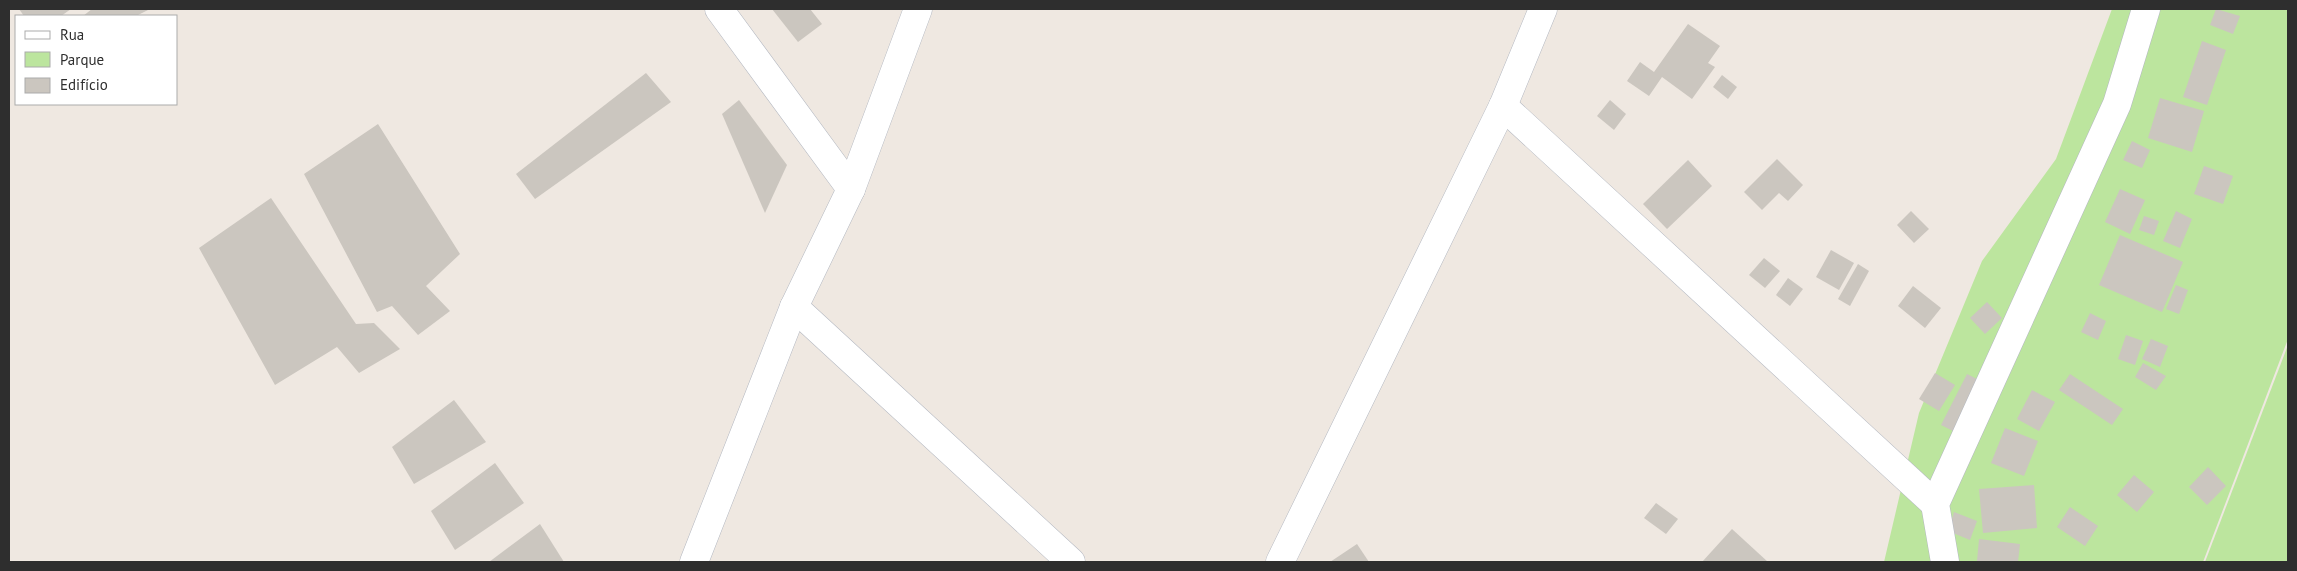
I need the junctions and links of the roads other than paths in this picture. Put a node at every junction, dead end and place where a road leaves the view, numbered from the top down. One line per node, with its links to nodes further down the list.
1 (719, 9): 6 (street)
2 (918, 9): 6 (street)
3 (1543, 9): 5 (street)
4 (2146, 9): 8 (street)
5 (1503, 106): 8 (street); 11 (street)
6 (851, 189): 7 (street)
7 (794, 307): 9 (street); 10 (street)
8 (1935, 504): 12 (street)
9 (694, 562)
10 (1071, 562)
11 (1280, 562)
12 (1945, 562)

